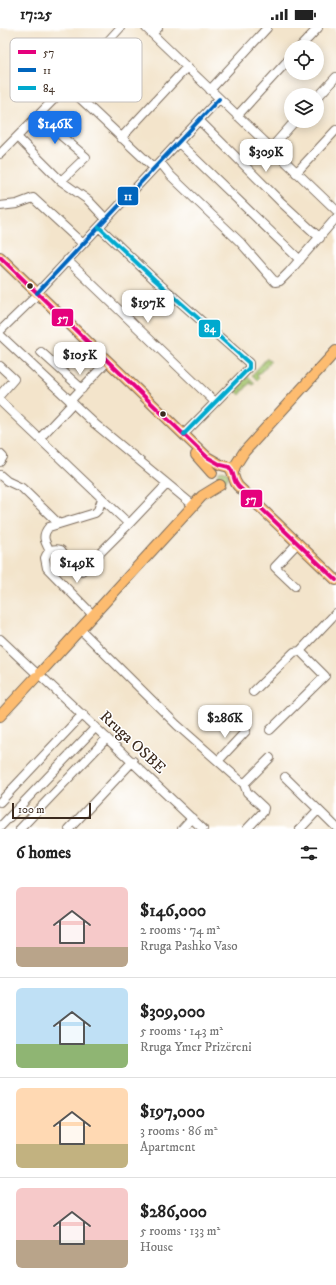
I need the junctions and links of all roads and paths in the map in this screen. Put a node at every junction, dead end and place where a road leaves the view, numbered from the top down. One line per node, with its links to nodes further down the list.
1 (120, 28): 6 (street)
2 (146, 28): 5 (street)
3 (267, 28): 11 (street)
4 (318, 28): 7 (street)
5 (155, 31): 9 (street)
6 (111, 38)
7 (307, 40)
8 (284, 65): 17 (street)
9 (187, 67): 11 (street); 22 (street)
10 (336, 77): 12 (street)
11 (210, 90): 13 (street)
12 (324, 90)
13 (219, 99): 17 (street); 18 (street)
14 (52, 102): 16 (street)
15 (84, 102): 22 (street)
16 (38, 116): 21 (street); 28 (street)
17 (237, 116): 24 (street)
18 (199, 120): 23 (street); 34 (street)
19 (289, 128): 24 (street)
20 (336, 130): 27 (street)
21 (17, 138): 25 (street); 28 (street)
22 (121, 138): 26 (street)
23 (178, 142): 26 (street); 38 (street)
24 (270, 148): 27 (street)
25 (0, 154)
26 (157, 165): 32 (street); 38 (street)
27 (296, 173): 30 (street)
28 (61, 181): 32 (street)
29 (0, 206): 35 (street)
30 (336, 210)
31 (336, 218): 34 (street)
32 (106, 219): 33 (street)
33 (99, 226): 35 (street); 51 (street)
34 (320, 238): 38 (street)
35 (83, 244): 37 (street)
36 (0, 257): 40 (main road)
37 (67, 260): 40 (street); 51 (street)
38 (300, 260)
39 (0, 266): 40 (main road)
40 (35, 296): 41 (street); 46 (main road); 52 (main road)
41 (0, 331)
42 (0, 335): 50 (street)
43 (336, 351): 54 (main road)
44 (41, 352): 47 (street)
45 (0, 366): 48 (street)
46 (103, 366): 47 (street); 58 (main road)
47 (82, 388): 50 (street)
48 (0, 395)
49 (0, 401): 53 (street)
50 (72, 402): 53 (street); 61 (street)
51 (216, 402): 52 (street)
52 (184, 434): 57 (main road)
53 (40, 438): 63 (street)
54 (244, 452): 57 (main road); 60 (main road)
55 (0, 454): 56 (street)
56 (0, 462)
57 (222, 465): 58 (main road); 60 (main road)
58 (212, 475): 60 (main road); 62 (main road)
59 (1, 476): 65 (street)
60 (228, 480): 62 (main road); 67 (main road); 69 (main road)
61 (167, 484): 64 (street); 66 (street)
62 (202, 496): 64 (main road)
63 (102, 498): 65 (street); 66 (street)
64 (193, 505): 73 (main road)
65 (58, 523): 68 (street)
66 (129, 524): 68 (street)
67 (294, 547): 69 (main road); 70 (street)
68 (48, 553): 73 (street)
69 (333, 576): 71 (main road)
70 (295, 586)
71 (336, 588)
72 (336, 613): 76 (street)
73 (93, 615): 74 (main road)
74 (80, 630): 77 (main road); 86 (street)
75 (0, 639): 77 (street, Rruga OSBE)
76 (300, 651): 78 (street); 82 (street)
77 (39, 675): 79 (street, Rruga OSBE); 80 (main road)
78 (253, 692)
79 (83, 714): 81 (street, Rruga OSBE); 90 (street)
80 (0, 716)
81 (96, 727): 84 (street, Rruga OSBE); 93 (street)
82 (270, 730)
83 (246, 731): 86 (street)
84 (107, 738): 87 (street, Rruga OSBE); 95 (street)
85 (270, 758): 89 (street)
86 (218, 761): 89 (street)
87 (133, 762): 92 (street, Rruga OSBE); 96 (street)
88 (285, 777): 91 (street)
89 (244, 784): 99 (street)
90 (0, 802)
91 (318, 810): 94 (street); 100 (street)
92 (192, 818): 97 (street); 98 (street, Rruga OSBE)
93 (0, 827)
94 (336, 827)
95 (20, 829)
96 (69, 829)
97 (182, 829)
98 (204, 829)
99 (247, 829)
100 (300, 829)

